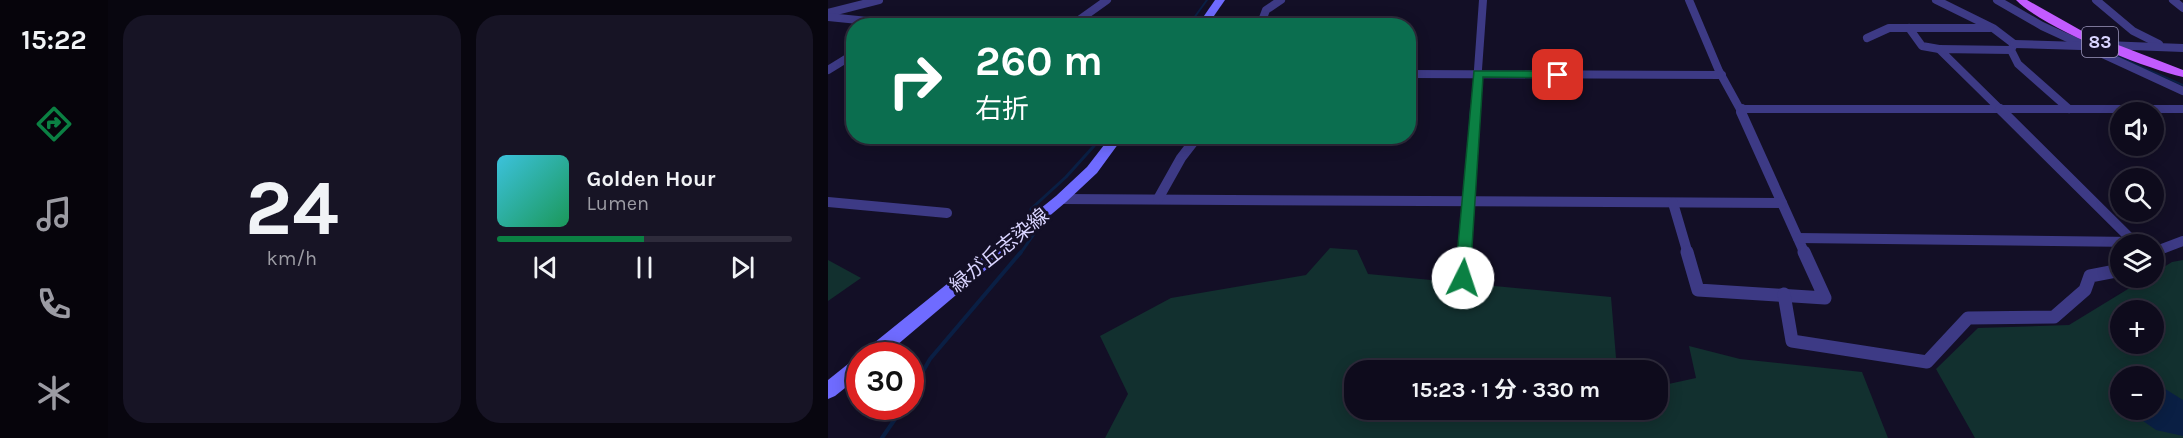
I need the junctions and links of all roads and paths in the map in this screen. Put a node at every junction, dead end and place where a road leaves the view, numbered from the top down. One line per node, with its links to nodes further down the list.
1 (879, 0): 14 (street)
2 (1107, 0): 16 (street)
3 (1220, 0): 17 (street)
4 (1281, 0): 18 (street)
5 (1483, 0): 33 (street)
6 (1689, 0): 34 (street)
7 (1936, 0): 20 (street)
8 (1996, 0): 23 (street)
9 (2021, 0): 22 (main road, 83)
10 (2031, 0): 22 (main road, 83)
11 (2096, 0): 25 (street)
12 (2174, 0): 13 (street)
13 (2183, 8)
14 (828, 15): 15 (street)
15 (854, 18)
16 (1082, 18)
17 (1207, 18)
18 (1263, 18)
19 (1909, 28): 20 (street); 21 (street); 27 (street)
20 (1993, 28): 24 (street)
21 (1867, 38)
22 (2112, 45): 23 (street); 25 (street); 31 (main road, 83)
23 (2086, 46): 24 (street); 35 (street)
24 (2012, 47): 27 (street); 38 (street)
25 (2168, 48): 26 (street); 28 (street)
26 (2183, 48)
27 (1939, 49): 37 (street)
28 (2183, 54)
29 (846, 59): 30 (street)
30 (828, 70)
31 (2183, 72)
32 (1416, 74): 33 (street)
33 (1478, 74): 34 (street); 44 (street)
34 (1722, 75): 36 (street)
35 (2183, 91)
36 (1742, 109): 37 (street); 47 (street)
37 (1999, 109): 38 (street); 49 (street)
38 (2069, 109): 39 (street)
39 (2183, 109)
40 (1112, 144): 42 (street, 緑が丘志染線)
41 (1192, 144): 43 (street)
42 (1061, 199): 43 (street); 57 (street, 緑が丘志染線)
43 (1158, 199): 44 (street)
44 (1467, 201): 46 (street); 55 (street)
45 (828, 202): 48 (street)
46 (1674, 202): 47 (street); 56 (street)
47 (1782, 203): 50 (street)
48 (947, 213)
49 (2129, 234)
50 (1798, 238): 52 (street); 56 (street)
51 (2183, 241): 53 (street)
52 (2110, 243)
53 (2164, 248)
54 (2110, 272): 56 (street)
55 (1463, 278)
56 (1784, 294)
57 (888, 342)
58 (846, 376): 59 (street)
59 (828, 391)

